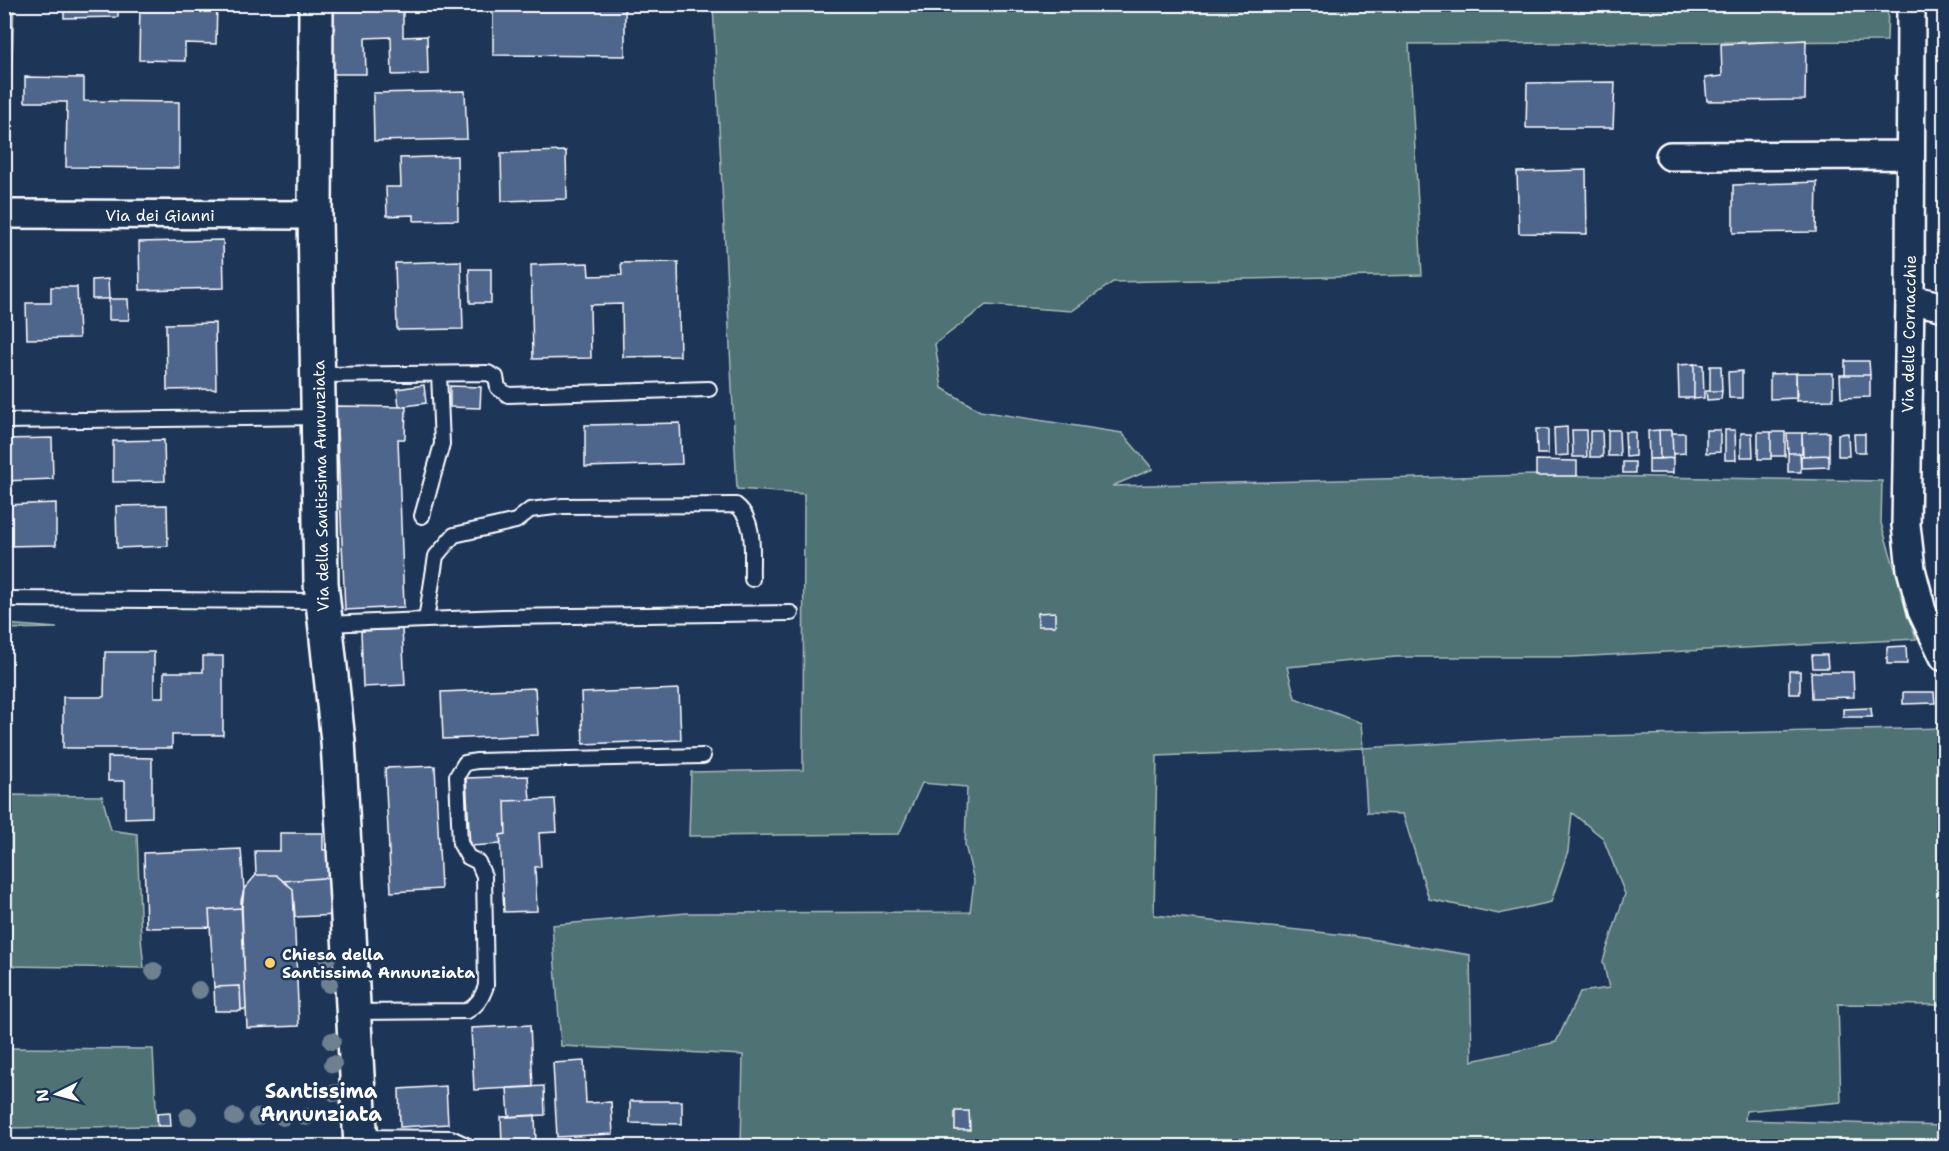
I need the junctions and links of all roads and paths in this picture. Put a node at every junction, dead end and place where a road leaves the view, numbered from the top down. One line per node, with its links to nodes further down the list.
1 (316, 4): 6 (street, Via della Santissima Annunziata)
2 (1911, 4): 3 (street, Via delle Cornacchie)
3 (1910, 155): 4 (street); 7 (street, Via delle Cornacchie)
4 (1670, 156)
5 (4, 214): 6 (street, Via dei Gianni)
6 (315, 215): 10 (street, Via della Santissima Annunziata)
7 (1910, 299): 8 (street); 20 (street, Via delle Cornacchie)
8 (1944, 307)
9 (439, 374): 10 (lane); 11 (lane); 14 (lane)
10 (318, 375): 12 (street, Via della Santissima Annunziata)
11 (709, 389)
12 (318, 417): 13 (lane); 17 (street, Via della Santissima Annunziata)
13 (4, 421)
14 (422, 516)
15 (752, 579): 19 (lane)
16 (4, 599): 17 (lane)
17 (324, 613): 19 (lane); 22 (street, Via della Santissima Annunziata)
18 (791, 614): 19 (lane)
19 (426, 620)
20 (1944, 657)
21 (703, 756): 22 (lane)
22 (354, 1012): 23 (street, Via della Santissima Annunziata)
23 (360, 1142): 24 (lane)
24 (468, 1146)

